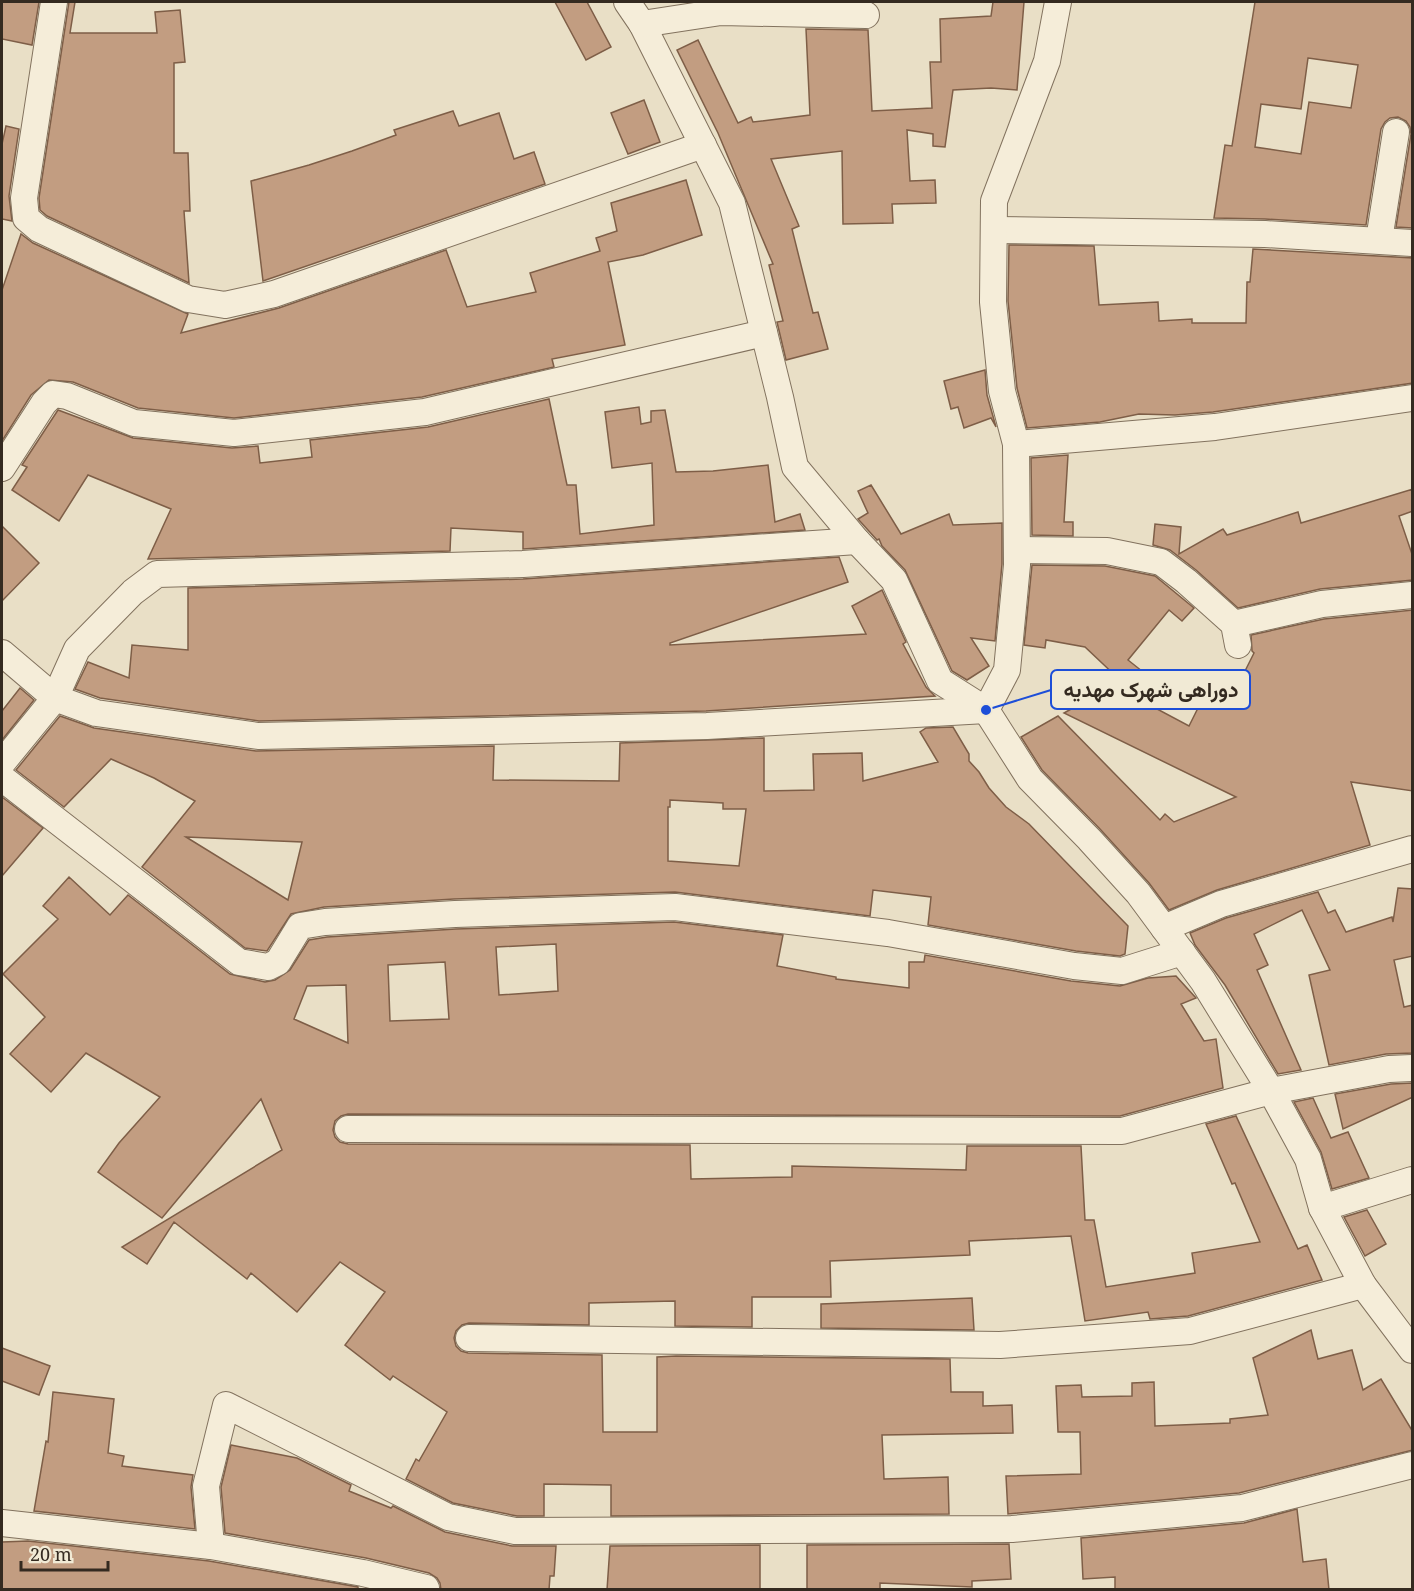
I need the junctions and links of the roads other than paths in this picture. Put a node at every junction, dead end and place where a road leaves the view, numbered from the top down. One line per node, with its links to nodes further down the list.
1 (54, 2): 7 (street)
2 (627, 2): 5 (street)
3 (1058, 2): 8 (street)
4 (866, 15): 5 (street)
5 (642, 24): 7 (street)
6 (1396, 132): 9 (street)
7 (703, 145): 11 (street)
8 (994, 230): 9 (street); 13 (street)
9 (1379, 240): 10 (street)
10 (1413, 243)
11 (764, 333): 14 (street); 15 (street)
12 (1413, 398): 13 (street)
13 (1016, 444): 16 (street)
14 (2, 468)
15 (857, 541): 19 (street); 20 (street)
16 (1017, 550): 17 (street); 20 (street)
17 (1413, 595)
18 (2, 653): 19 (street)
19 (55, 698): 20 (street); 21 (street)
20 (986, 710): 24 (street)
21 (2, 763)
22 (2, 778): 25 (street)
23 (1413, 849): 24 (street)
24 (1164, 928): 25 (street)
25 (1182, 952): 27 (street)
26 (1413, 1068): 27 (street)
27 (1271, 1091): 28 (street); 30 (street)
28 (348, 1129)
29 (1413, 1180): 30 (street)
30 (1322, 1208): 31 (street)
31 (1363, 1285): 32 (street); 33 (street)
32 (469, 1338)
33 (1413, 1350)
34 (1413, 1465): 36 (street)
35 (2, 1523): 36 (street)
36 (210, 1546): 37 (street)
37 (426, 1588)

